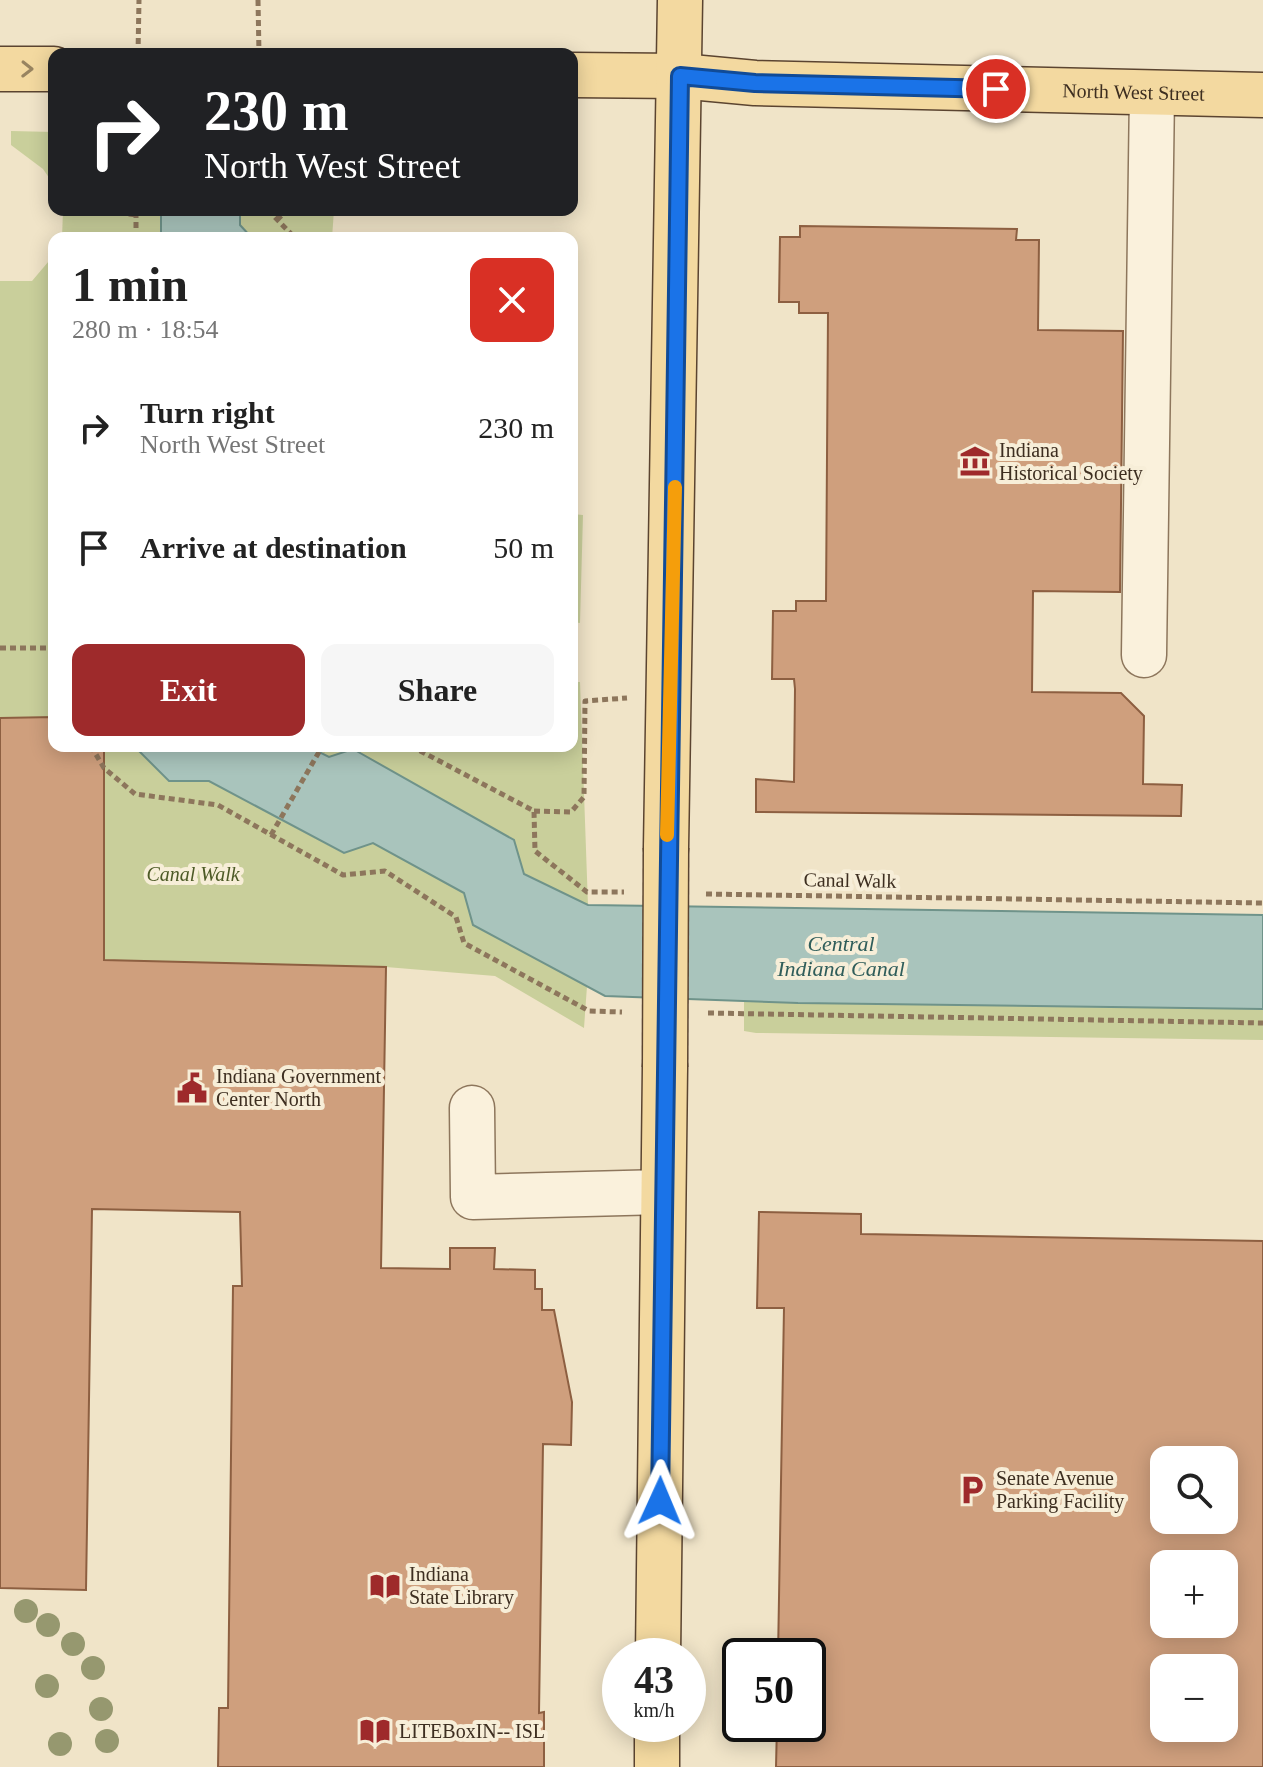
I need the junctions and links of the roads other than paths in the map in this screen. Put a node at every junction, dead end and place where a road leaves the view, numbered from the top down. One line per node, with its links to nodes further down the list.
1 (680, 0): 5 (main road)
2 (0, 69): 3 (main road, one-way to 3)
3 (48, 69)
4 (578, 75): 5 (main road, North West Street)
5 (680, 76): 6 (main road, North West Street); 10 (main road, bridge)
6 (1152, 93): 7 (main road, North West Street); 8 (lane)
7 (1263, 95)
8 (1144, 655)
9 (472, 1108): 10 (lane)
10 (663, 1192): 11 (main road)
11 (658, 1638)
12 (657, 1742): 13 (main road)
13 (657, 1767)

